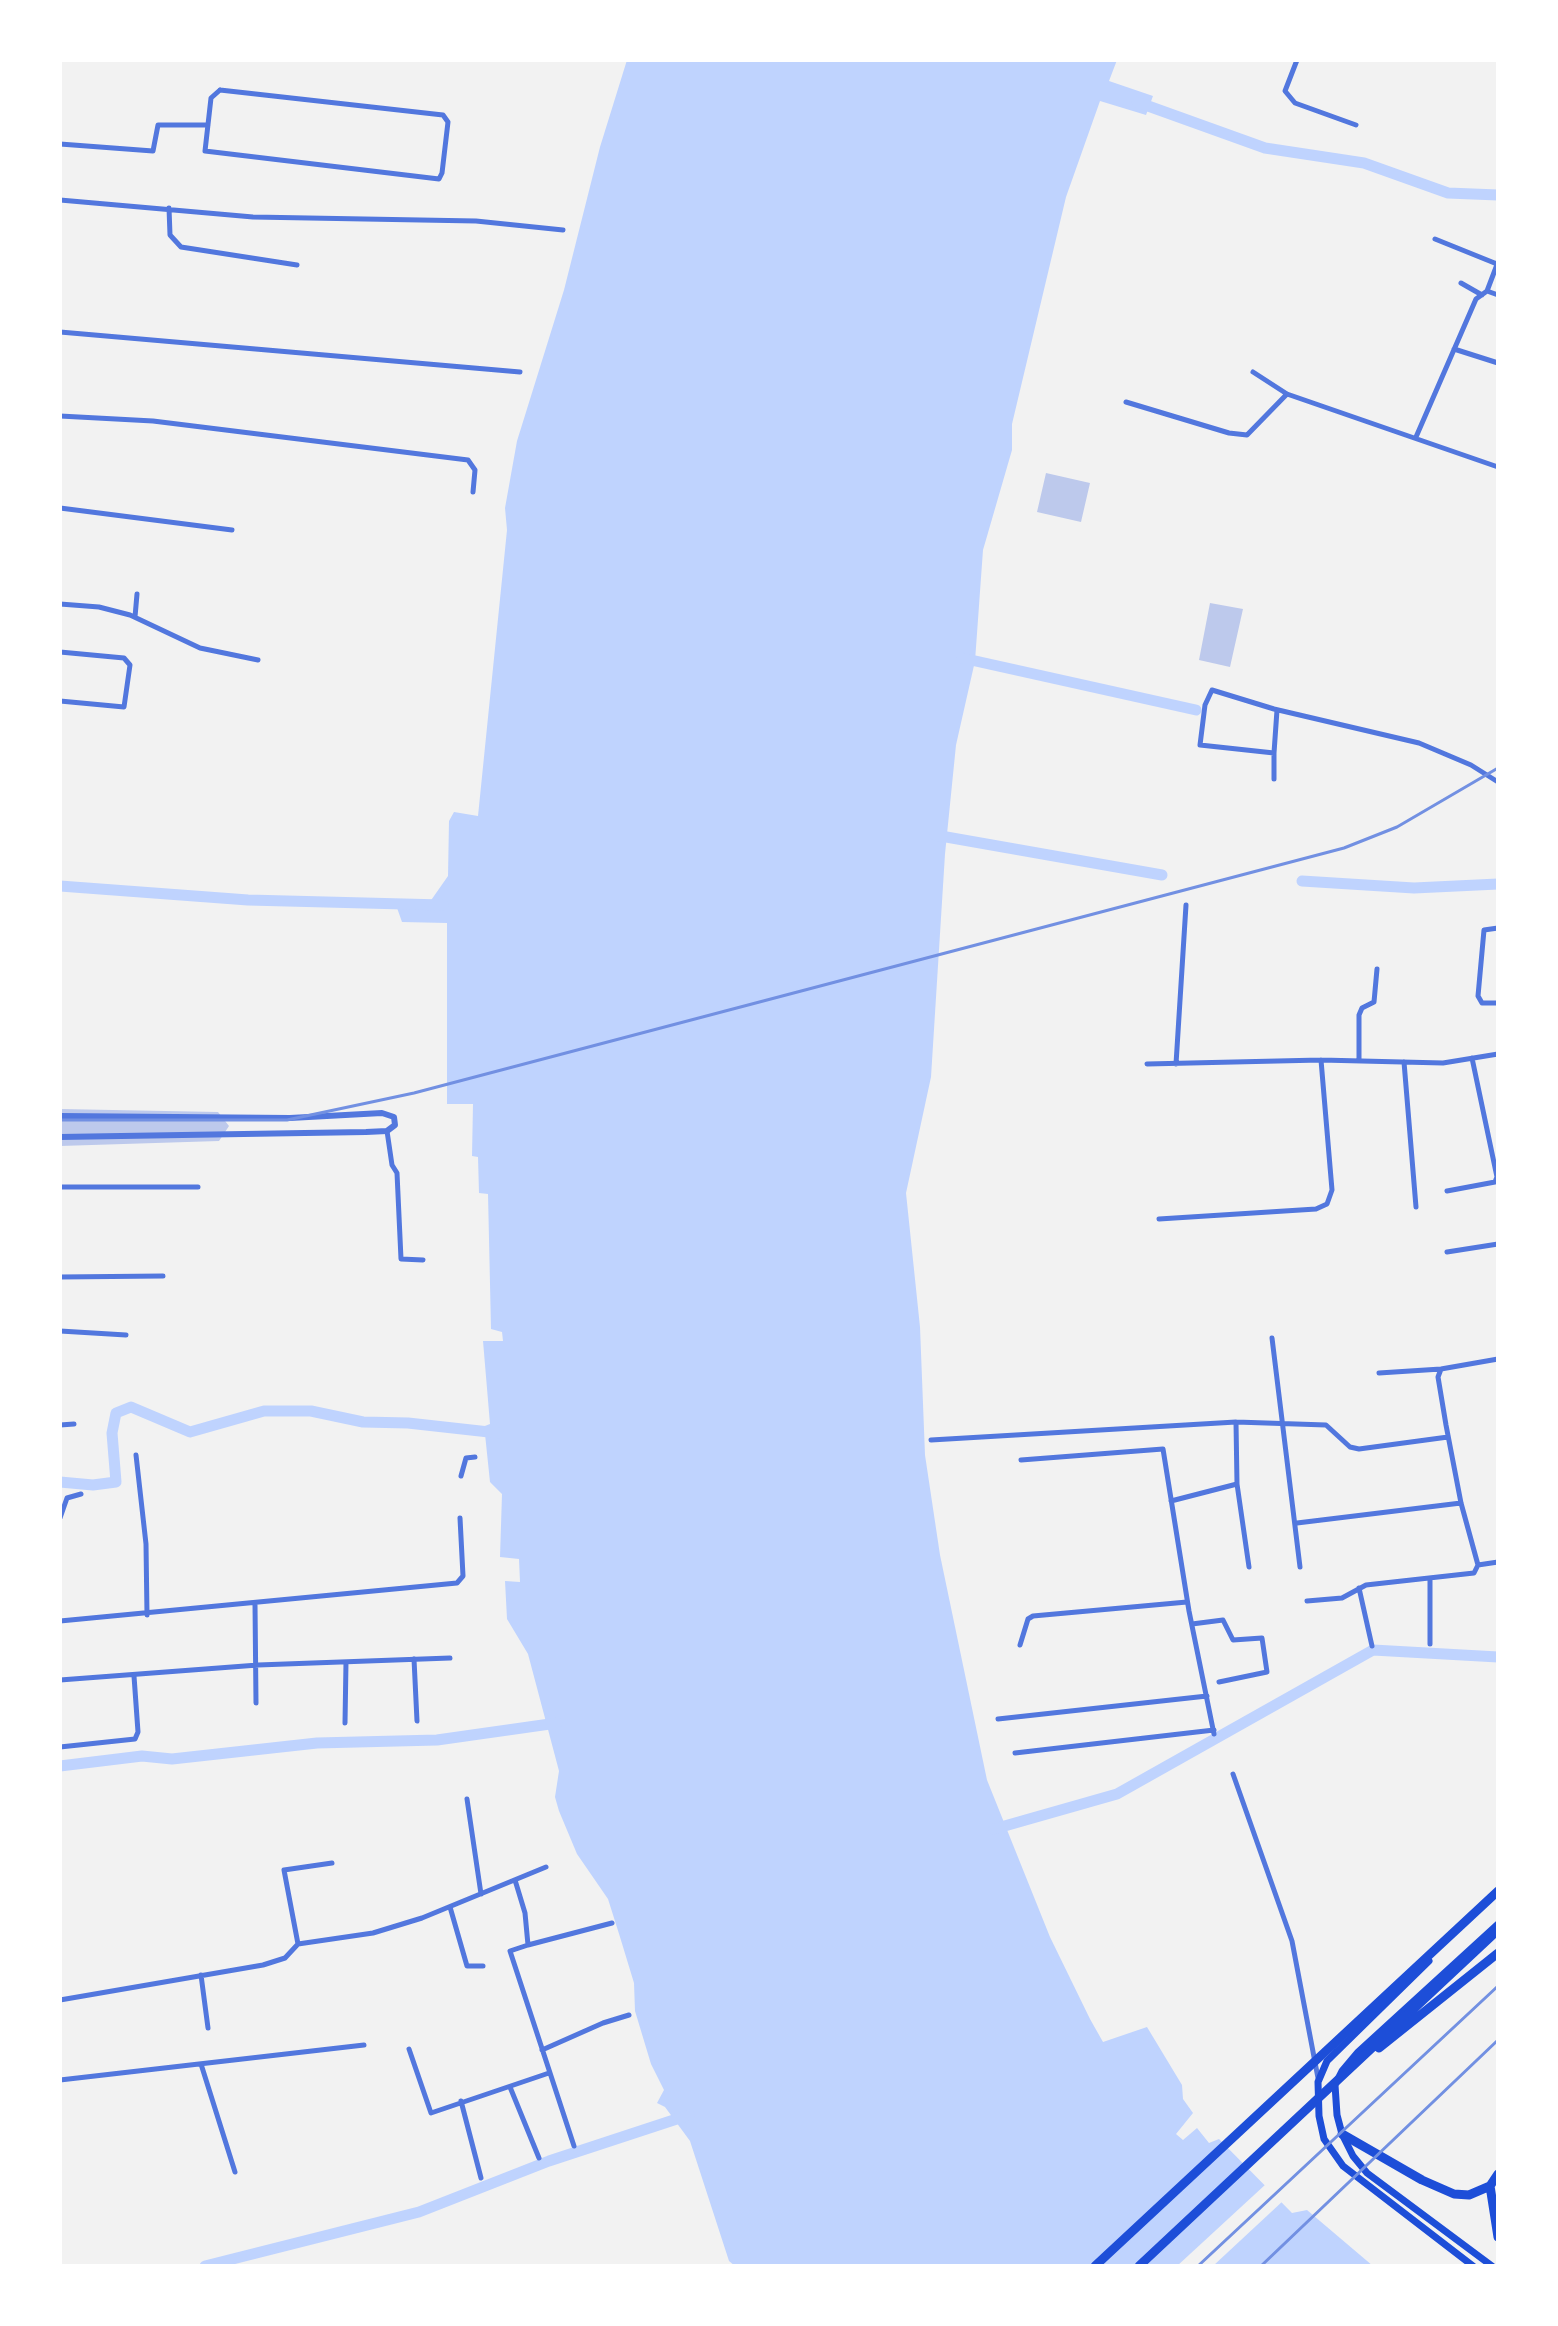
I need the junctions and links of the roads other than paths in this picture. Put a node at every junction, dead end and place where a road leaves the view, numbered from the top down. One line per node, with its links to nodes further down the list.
1 (1297, 60): 3 (street)
2 (208, 125): 2 (street); 4 (street)
3 (1356, 125)
4 (60, 144)
5 (60, 200): 6 (street)
6 (169, 208): 7 (street); 10 (street)
7 (563, 230)
8 (1435, 239): 9 (street)
9 (1498, 263): 12 (street)
10 (297, 265)
11 (1461, 283): 12 (street)
12 (1484, 293): 13 (street); 15 (street)
13 (1498, 295)
14 (60, 332): 17 (street)
15 (1454, 349): 16 (street); 22 (street)
16 (1498, 363)
17 (520, 372)
18 (1253, 372): 19 (street)
19 (1287, 394): 20 (street); 22 (street)
20 (1126, 402)
21 (60, 416): 24 (street)
22 (1416, 437): 23 (street)
23 (1498, 467)
24 (473, 492)
25 (60, 508): 26 (street)
26 (232, 530)
27 (137, 594): 29 (street)
28 (60, 604): 29 (street)
29 (135, 617): 31 (street)
30 (60, 652): 32 (street)
31 (258, 660)
32 (60, 701)
33 (1277, 710): 34 (street); 34 (street); 36 (street)
34 (1274, 753): 35 (street)
35 (1274, 779)
36 (1498, 782)
37 (1186, 905): 47 (street)
38 (1498, 928): 40 (street)
39 (1377, 969): 44 (street)
40 (1498, 1003)
41 (1498, 1054): 42 (street)
42 (1472, 1058): 45 (street); 53 (street)
43 (1321, 1060): 44 (street); 47 (street); 55 (street)
44 (1359, 1061): 45 (street)
45 (1404, 1062): 54 (street)
46 (1147, 1064): 47 (street)
47 (1176, 1064)
48 (60, 1116): 49 (street)
49 (387, 1131): 50 (street); 58 (street)
50 (60, 1137)
51 (60, 1187): 52 (street)
52 (198, 1187)
53 (1447, 1191)
54 (1416, 1207)
55 (1159, 1219)
56 (1498, 1244): 57 (street)
57 (1447, 1252)
58 (423, 1260)
59 (163, 1276): 60 (street)
60 (60, 1277)
61 (60, 1331): 62 (street)
62 (126, 1335)
63 (1272, 1338): 68 (street)
64 (1498, 1359): 65 (street)
65 (1441, 1369): 66 (street); 71 (street)
66 (1379, 1373)
67 (1236, 1422): 68 (street); 72 (street); 77 (street)
68 (1284, 1422): 71 (street); 83 (street)
69 (74, 1424): 70 (street)
70 (60, 1425)
71 (1448, 1437): 80 (street)
72 (931, 1440)
73 (136, 1455): 93 (street)
74 (475, 1457): 76 (street)
75 (1021, 1460): 79 (street)
76 (461, 1476)
77 (1237, 1484): 79 (street); 86 (street)
78 (81, 1494): 81 (street)
79 (1171, 1501): 91 (street)
80 (1461, 1503): 83 (street); 85 (street)
81 (60, 1518)
82 (460, 1518): 92 (street)
83 (1297, 1523): 87 (street)
84 (1498, 1562): 85 (street)
85 (1478, 1565): 88 (street)
86 (1249, 1567)
87 (1300, 1567)
88 (1430, 1580): 89 (street); 96 (street)
89 (1359, 1588): 90 (street); 98 (street)
90 (1307, 1601)
91 (1187, 1602): 95 (street); 97 (street)
92 (255, 1604): 93 (street); 102 (street)
93 (147, 1615): 94 (street)
94 (60, 1621)
95 (1192, 1624): 105 (street); 106 (street)
96 (1430, 1644)
97 (1020, 1645)
98 (1372, 1646)
99 (450, 1658): 100 (street)
100 (414, 1659): 101 (street); 109 (street)
101 (346, 1662): 102 (street); 110 (street)
102 (253, 1666): 103 (street); 107 (street)
103 (134, 1676): 104 (street); 111 (street)
104 (60, 1680)
105 (1219, 1682)
106 (1207, 1696): 108 (street); 112 (street)
107 (256, 1703)
108 (998, 1719)
109 (417, 1721)
110 (345, 1723)
111 (60, 1747)
112 (1015, 1753)
113 (1233, 1774): 137 (street)
114 (467, 1799): 119 (street)
115 (332, 1863): 123 (street)
116 (546, 1867): 117 (street)
117 (515, 1880): 119 (street); 124 (street)
118 (1498, 1893): 137 (main road); 149 (highway)
119 (481, 1894): 120 (street)
120 (450, 1907): 123 (street); 126 (street)
121 (612, 1923): 124 (street)
122 (1498, 1927): 134 (highway); 141 (main road)
123 (298, 1944): 127 (street)
124 (528, 1945): 133 (street)
125 (1498, 1953): 134 (highway)
126 (483, 1966)
127 (201, 1975): 128 (street); 130 (street)
128 (60, 2000)
129 (629, 2015): 133 (street)
130 (208, 2028)
131 (364, 2045): 135 (street)
132 (409, 2049): 140 (street)
133 (542, 2050): 136 (street)
134 (1362, 2058): 150 (highway)
135 (201, 2064): 138 (street); 144 (street)
136 (549, 2073): 139 (street); 142 (street)
137 (1318, 2079): 151 (main road)
138 (60, 2080)
139 (510, 2087): 140 (street); 143 (street)
140 (461, 2101): 146 (street)
141 (1342, 2134): 147 (highway); 152 (main road)
142 (574, 2146)
143 (539, 2158)
144 (235, 2172)
145 (1498, 2174): 147 (highway)
146 (481, 2178)
147 (1490, 2186): 148 (highway)
148 (1498, 2237)
149 (1095, 2266)
150 (1139, 2266)
151 (1473, 2266)
152 (1492, 2266)

